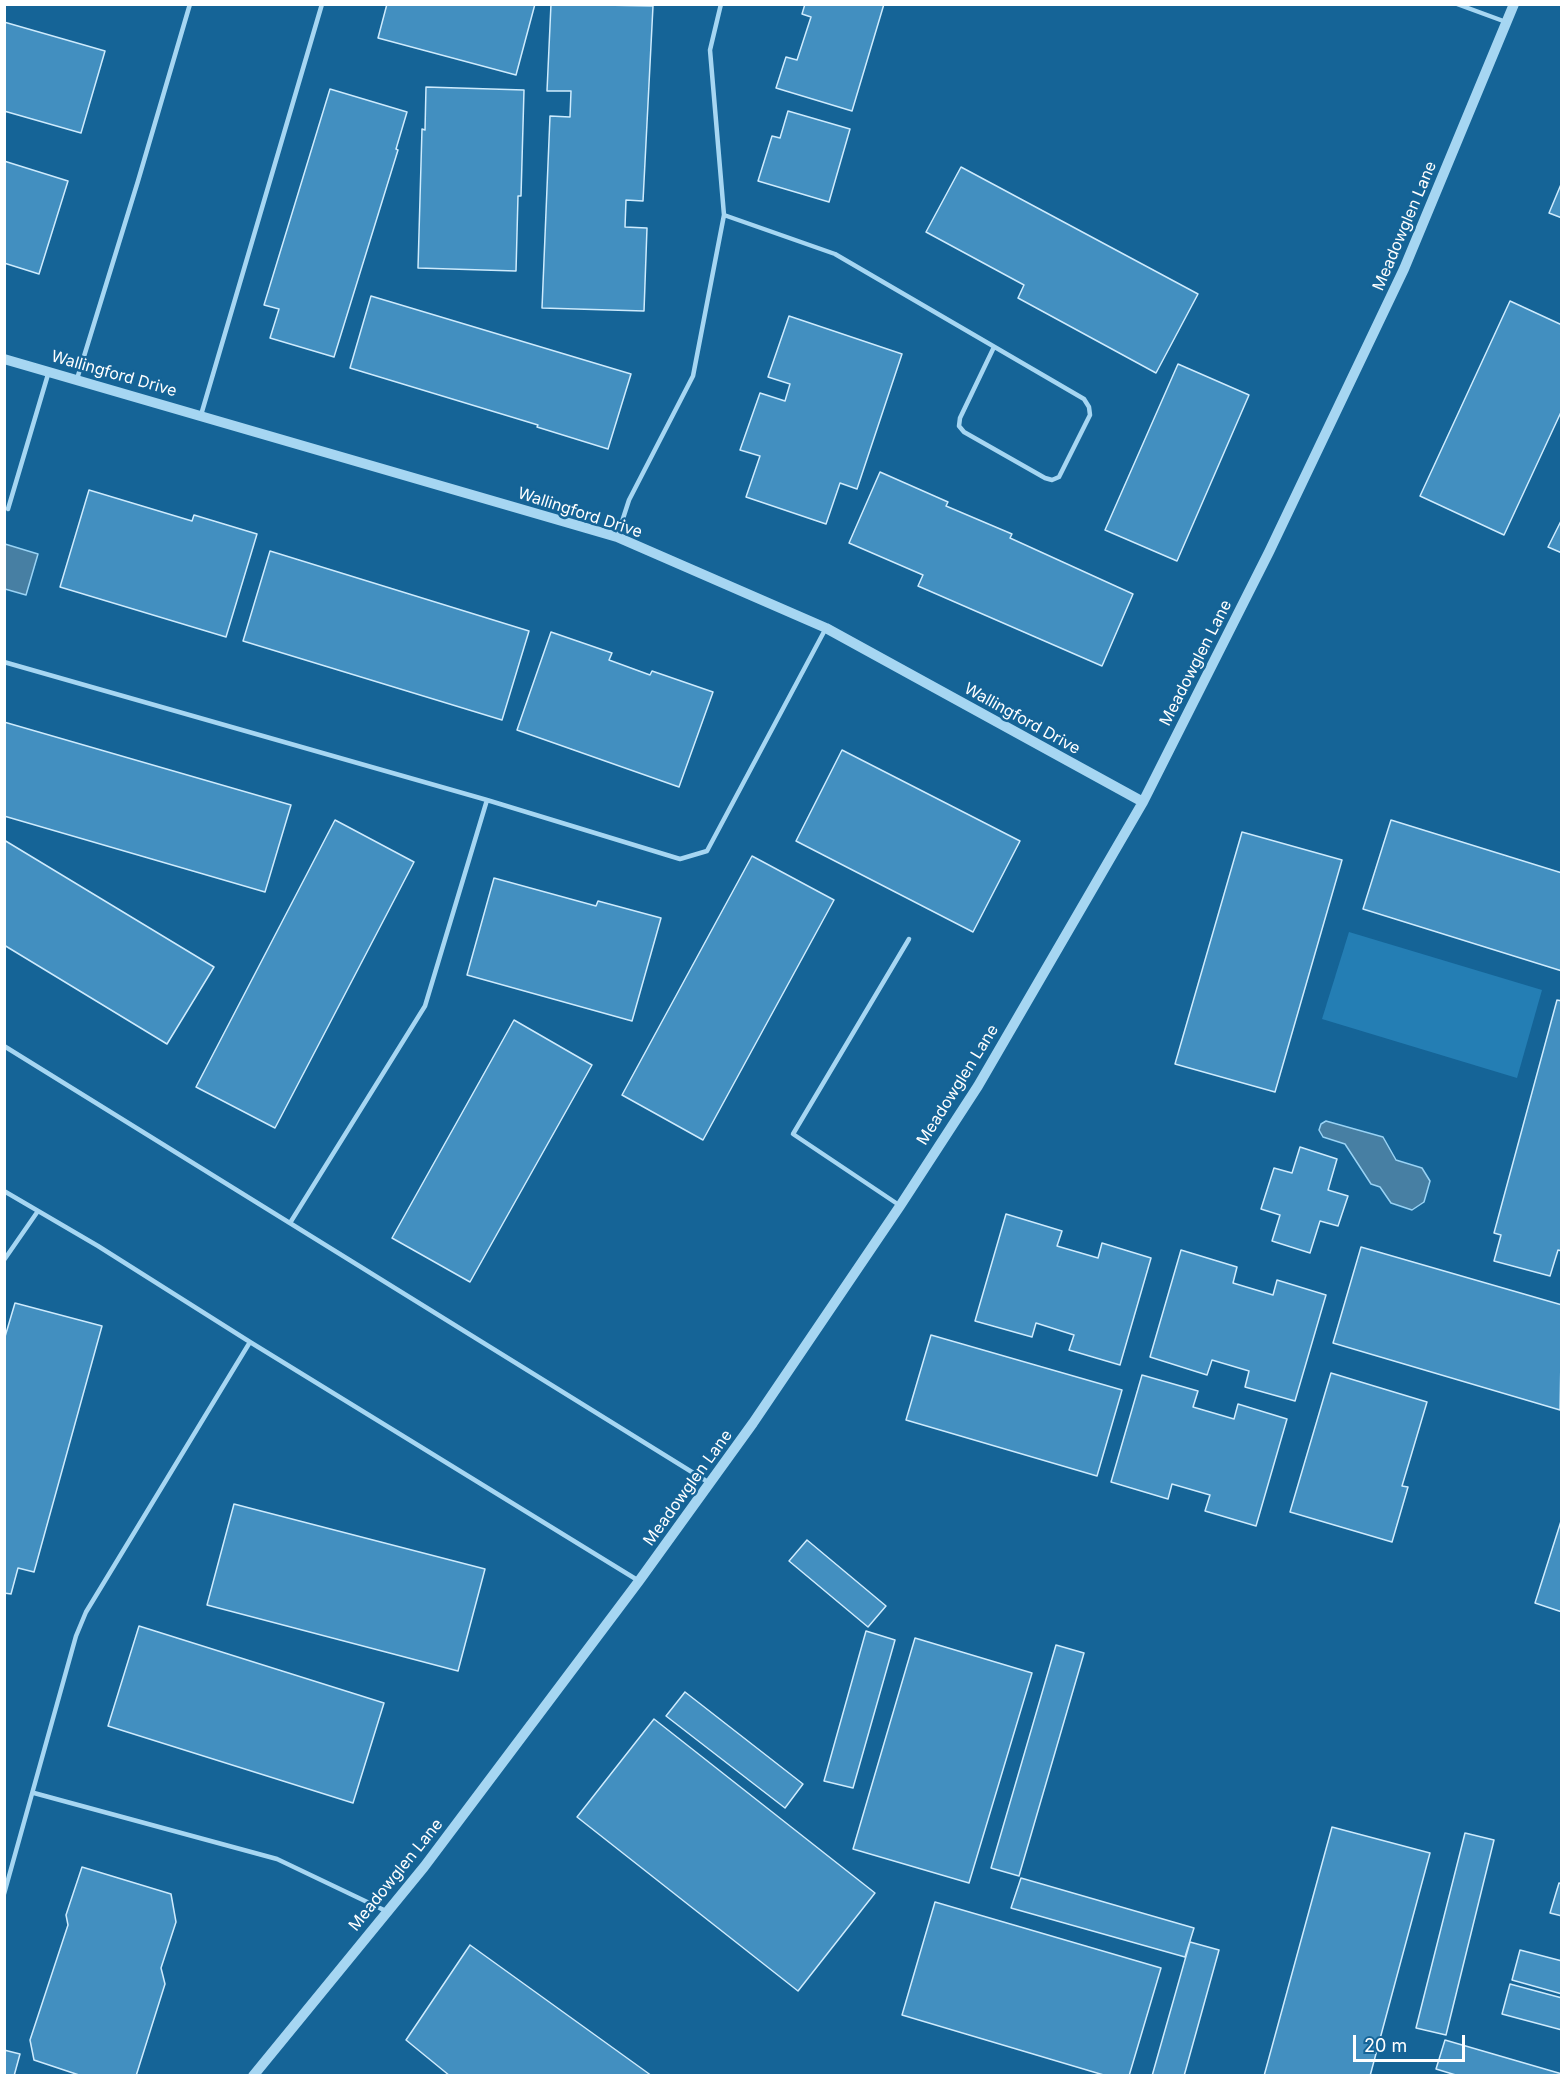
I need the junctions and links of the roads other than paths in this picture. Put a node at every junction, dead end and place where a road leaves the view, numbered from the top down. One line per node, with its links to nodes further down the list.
1 (190, 4): 11 (lane)
2 (322, 4): 12 (lane)
3 (721, 4): 7 (lane)
4 (1457, 4): 6 (lane)
5 (1514, 4): 6 (street, Meadowglen Lane)
6 (1507, 22): 18 (street, Meadowglen Lane)
7 (724, 215): 8 (lane); 14 (lane)
8 (994, 347): 8 (lane)
9 (4, 359): 10 (street, Wallingford Drive)
10 (49, 371): 11 (street, Wallingford Drive); 13 (lane)
11 (76, 379): 12 (street, Wallingford Drive)
12 (201, 415): 14 (street, Wallingford Drive)
13 (8, 509)
14 (617, 537): 15 (street, Wallingford Drive)
15 (826, 628): 17 (lane); 18 (street, Wallingford Drive)
16 (4, 662): 17 (lane)
17 (487, 800): 24 (lane)
18 (1143, 802): 22 (street, Meadowglen Lane)
19 (909, 939): 22 (lane)
20 (4, 1046): 24 (lane)
21 (4, 1191): 23 (lane)
22 (900, 1206): 27 (street, Meadowglen Lane)
23 (38, 1211): 25 (lane); 26 (lane)
24 (290, 1223): 27 (lane)
25 (4, 1260)
26 (250, 1342): 28 (lane); 29 (lane)
27 (711, 1483): 28 (street, Meadowglen Lane)
28 (639, 1581): 31 (street, Meadowglen Lane)
29 (34, 1793): 30 (lane); 31 (lane)
30 (4, 1894)
31 (387, 1912): 32 (street, Meadowglen Lane)
32 (253, 2076)

